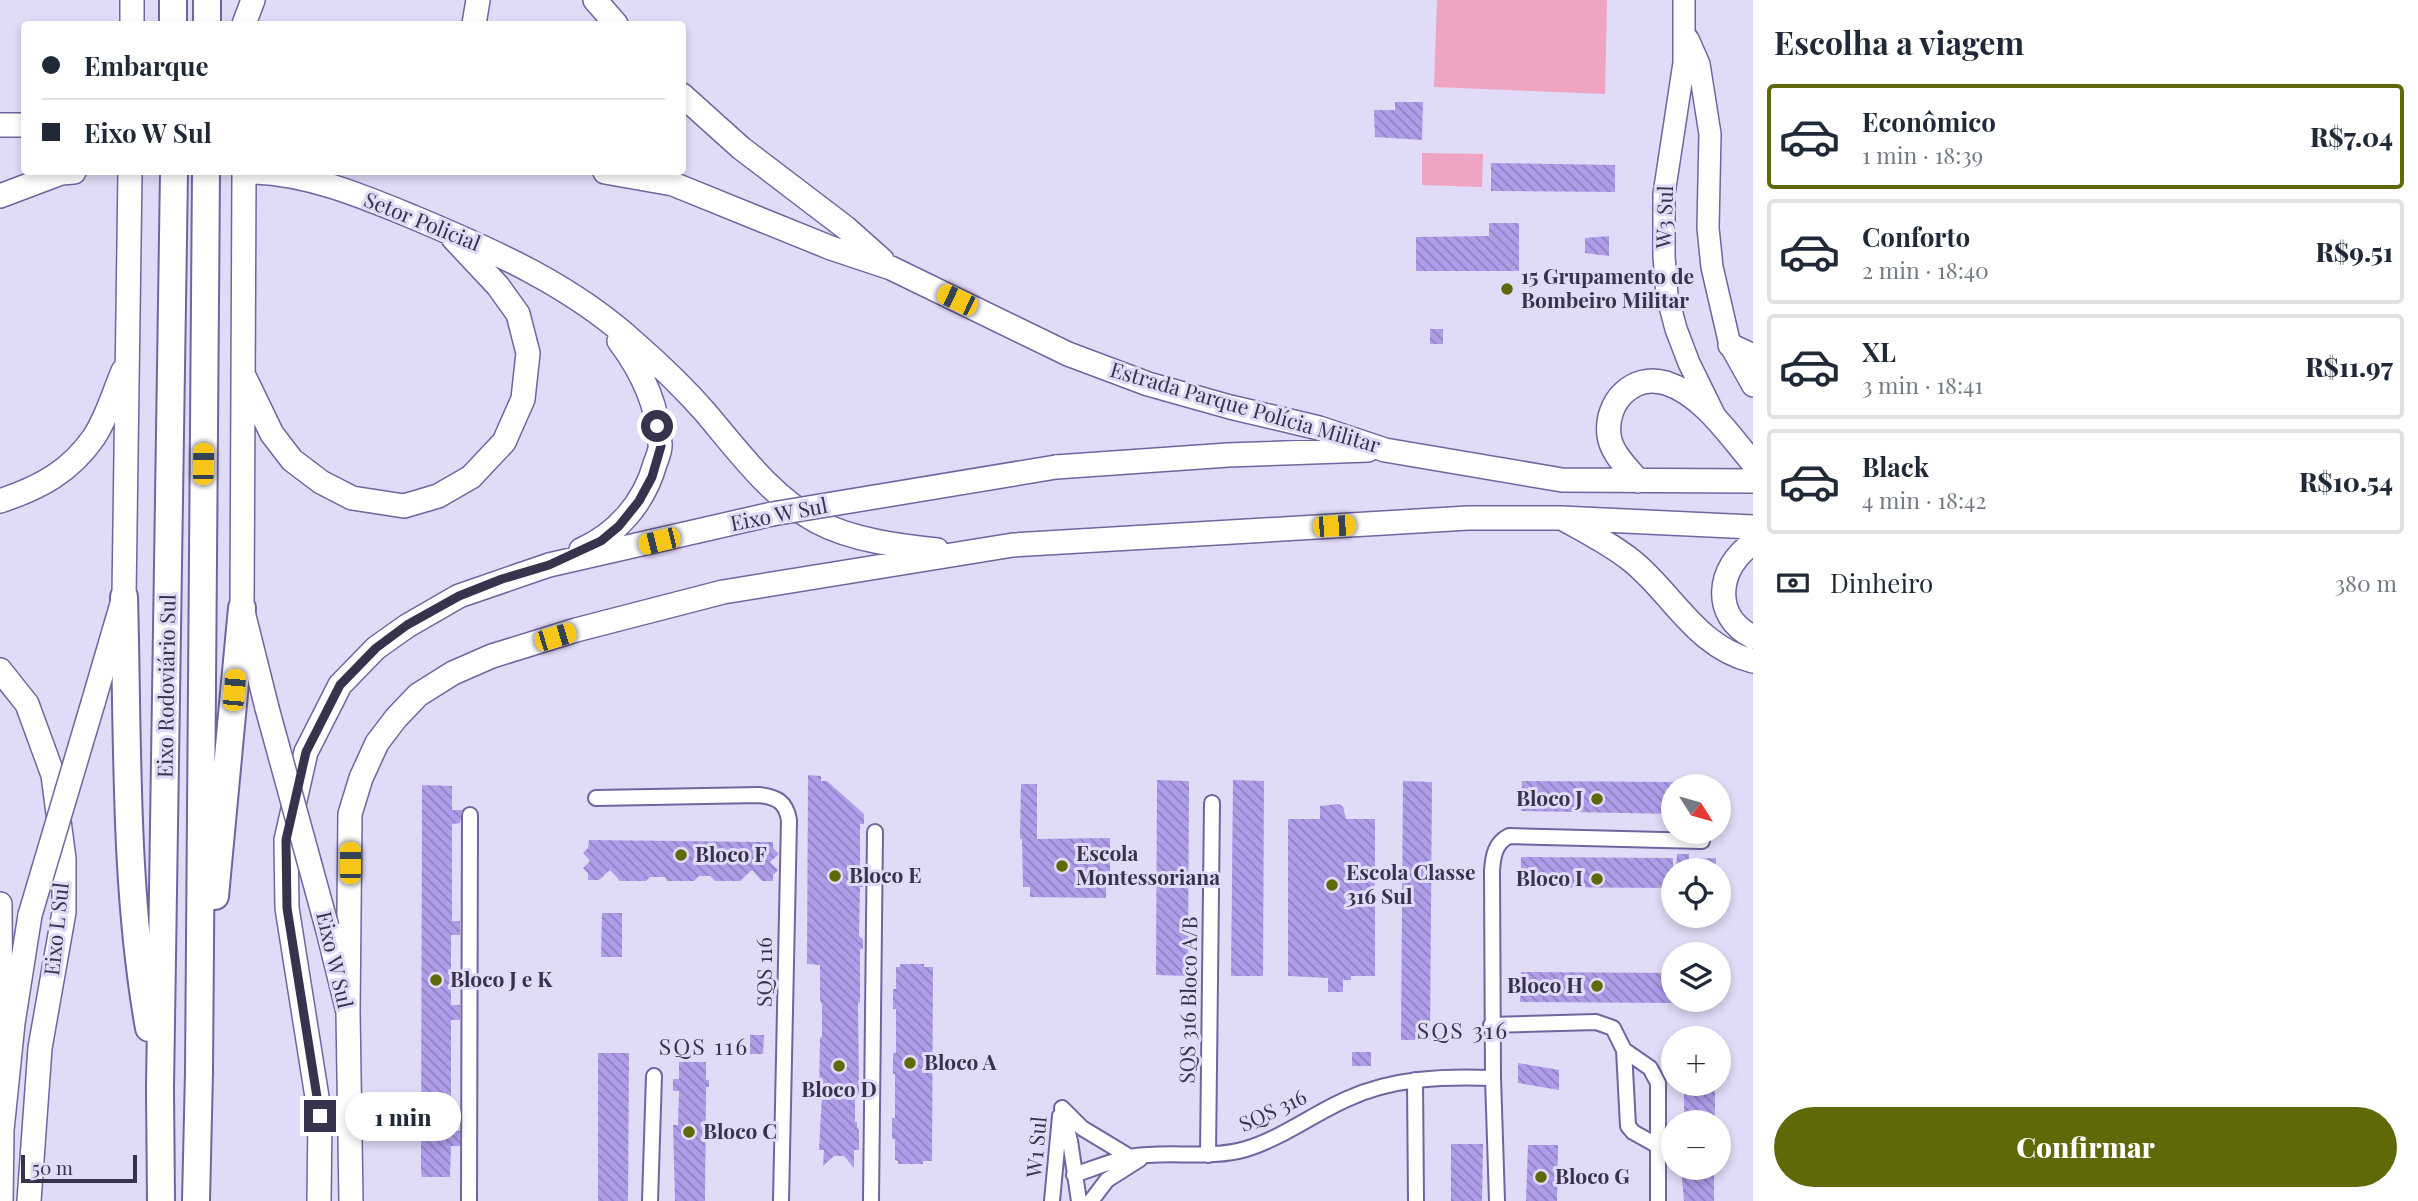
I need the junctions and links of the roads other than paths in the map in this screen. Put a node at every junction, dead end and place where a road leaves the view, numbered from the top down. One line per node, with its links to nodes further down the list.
1 (132, 0): 9 (main road)
2 (173, 0): 10 (highway)
3 (207, 0): 11 (highway)
4 (243, 0): 12 (main road)
5 (253, 0): 13 (main road)
6 (478, 0): 14 (main road)
7 (595, 0): 15 (main road)
8 (1684, 0): 16 (street, W3 Sul)
9 (132, 21)
10 (173, 21)
11 (207, 21)
12 (244, 21)
13 (245, 21)
14 (474, 21)
15 (613, 21)
16 (1686, 34): 31 (street, W3 Sul); 36 (street, W3 Sul)
17 (686, 99): 29 (main road)
18 (0, 125): 19 (main road)
19 (21, 125)
20 (55, 175): 27 (main road)
21 (130, 175): 33 (main road)
22 (174, 175): 65 (highway, Eixo Rodoviário Sul)
23 (206, 175): 61 (highway, Eixo Rodoviário Sul)
24 (244, 175): 34 (main road, Eixo W Sul)
25 (288, 175): 28 (main road, Setor Policial)
26 (622, 175): 29 (main road, Estrada Parque Polícia Militar)
27 (0, 195)
28 (446, 231): 30 (main road, Setor Policial); 34 (main road)
29 (891, 268): 37 (main road, Estrada Parque Polícia Militar)
30 (583, 300): 45 (main road); 46 (main road)
31 (1730, 345): 32 (main road); 35 (street, W3 Sul)
32 (1753, 356)
33 (127, 361): 41 (main road); 47 (main road, Eixo L Sul)
34 (243, 374): 48 (main road, Eixo W Sul)
35 (1753, 386)
36 (1716, 419): 38 (main road, W3 Sul); 39 (main road)
37 (1385, 450): 39 (main road, Estrada Parque Polícia Militar); 46 (main road, Eixo W Sul, bridge)
38 (1753, 463)
39 (1648, 480): 40 (main road, Estrada Parque Polícia Militar)
40 (1753, 481)
41 (0, 501)
42 (1561, 518): 43 (main road); 45 (main road); 50 (main road)
43 (1753, 527)
44 (1753, 543): 49 (main road)
45 (968, 552): 58 (main road)
46 (549, 565): 76 (main road, Eixo W Sul)
47 (124, 597): 65 (highway); 67 (main road, Eixo L Sul, bridge)
48 (242, 608): 58 (main road, Eixo W Sul, bridge); 61 (highway)
49 (1753, 637)
50 (1753, 661)
51 (0, 670): 73 (main road, Eixo L Sul)
52 (596, 798): 80 (street, SQS 116)
53 (1212, 803): 69 (street, SQS 316 Bloco A/B)
54 (470, 815): 78 (street)
55 (875, 832): 81 (street)
56 (1661, 840): 59 (street)
57 (0, 904): 67 (main road)
58 (348, 1012): 77 (main road, Eixo W Sul)
59 (1491, 1024): 60 (street); 63 (street)
60 (1624, 1050): 68 (street); 68 (street)
61 (199, 1072): 75 (highway, Eixo Rodoviário Sul)
62 (653, 1076): 79 (street)
63 (1493, 1078): 64 (street, SQS 316); 86 (street)
64 (1415, 1080): 69 (street, SQS 316); 85 (street)
65 (160, 1088): 74 (highway, Eixo Rodoviário Sul)
66 (1062, 1108): 70 (street); 71 (street, W1 Sul); 82 (street, W1 Sul)
67 (2, 1130): 72 (main road, Eixo L Sul)
68 (1658, 1146): 87 (street)
69 (1208, 1155): 70 (street, SQS 316)
70 (1137, 1157): 71 (street, SQS 316); 84 (street)
71 (1074, 1175): 83 (street, W1 Sul)
72 (1, 1201)
73 (29, 1201)
74 (161, 1201)
75 (195, 1201)
76 (319, 1201)
77 (351, 1201)
78 (469, 1201)
79 (650, 1201)
80 (782, 1201)
81 (871, 1201)
82 (1054, 1201): 83 (street)
83 (1078, 1201)
84 (1091, 1201)
85 (1416, 1201)
86 (1497, 1201)
87 (1658, 1201)

